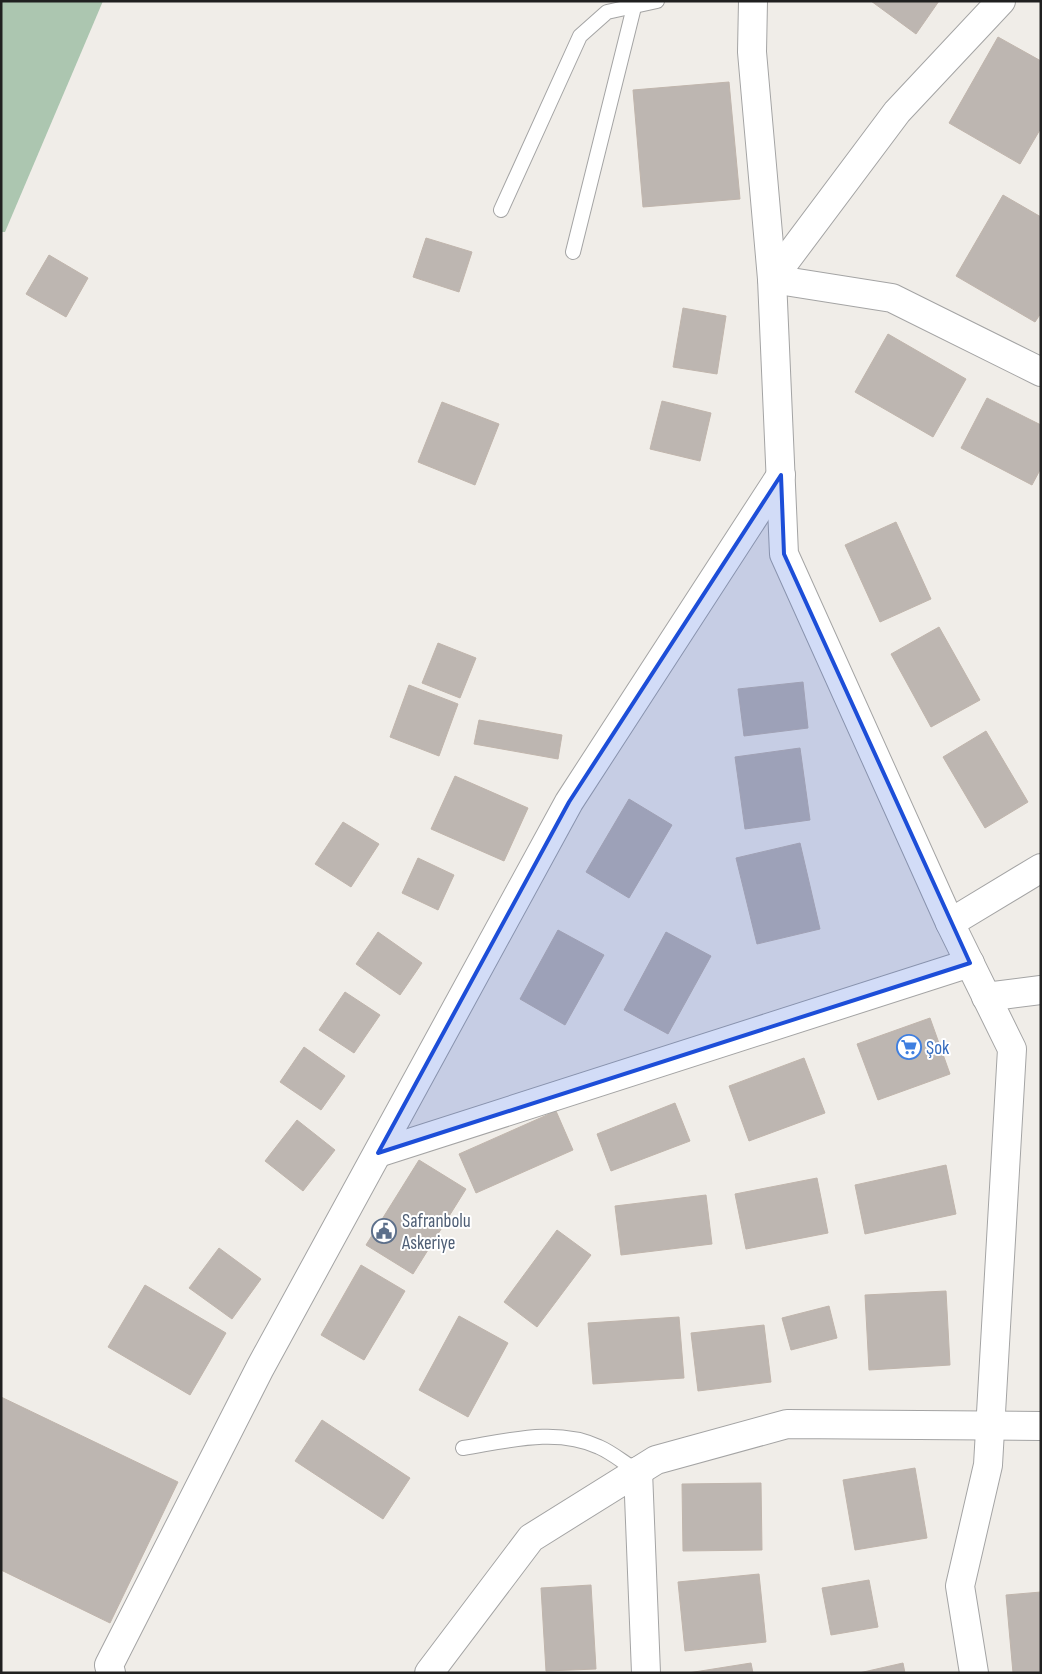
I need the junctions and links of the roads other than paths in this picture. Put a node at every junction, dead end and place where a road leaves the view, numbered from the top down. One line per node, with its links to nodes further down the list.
1 (657, 1): 4 (lane)
2 (752, 1): 7 (street)
3 (1001, 1): 7 (street)
4 (634, 6): 5 (lane); 6 (lane)
5 (501, 210)
6 (573, 252)
7 (772, 279): 8 (street); 9 (street)
8 (1041, 372)
9 (781, 475): 11 (street); 15 (street)
10 (1041, 868): 11 (street)
11 (950, 923): 12 (street)
12 (970, 963): 14 (street); 15 (street)
13 (1041, 990): 14 (street)
14 (986, 997): 16 (street)
15 (378, 1153): 21 (street)
16 (990, 1425): 17 (street); 19 (street); 25 (street)
17 (1041, 1426)
18 (463, 1448): 19 (lane)
19 (638, 1471): 20 (street); 24 (street)
20 (451, 1644): 22 (street); 23 (street)
21 (111, 1673)
22 (429, 1673)
23 (449, 1673)
24 (646, 1673)
25 (974, 1673)

